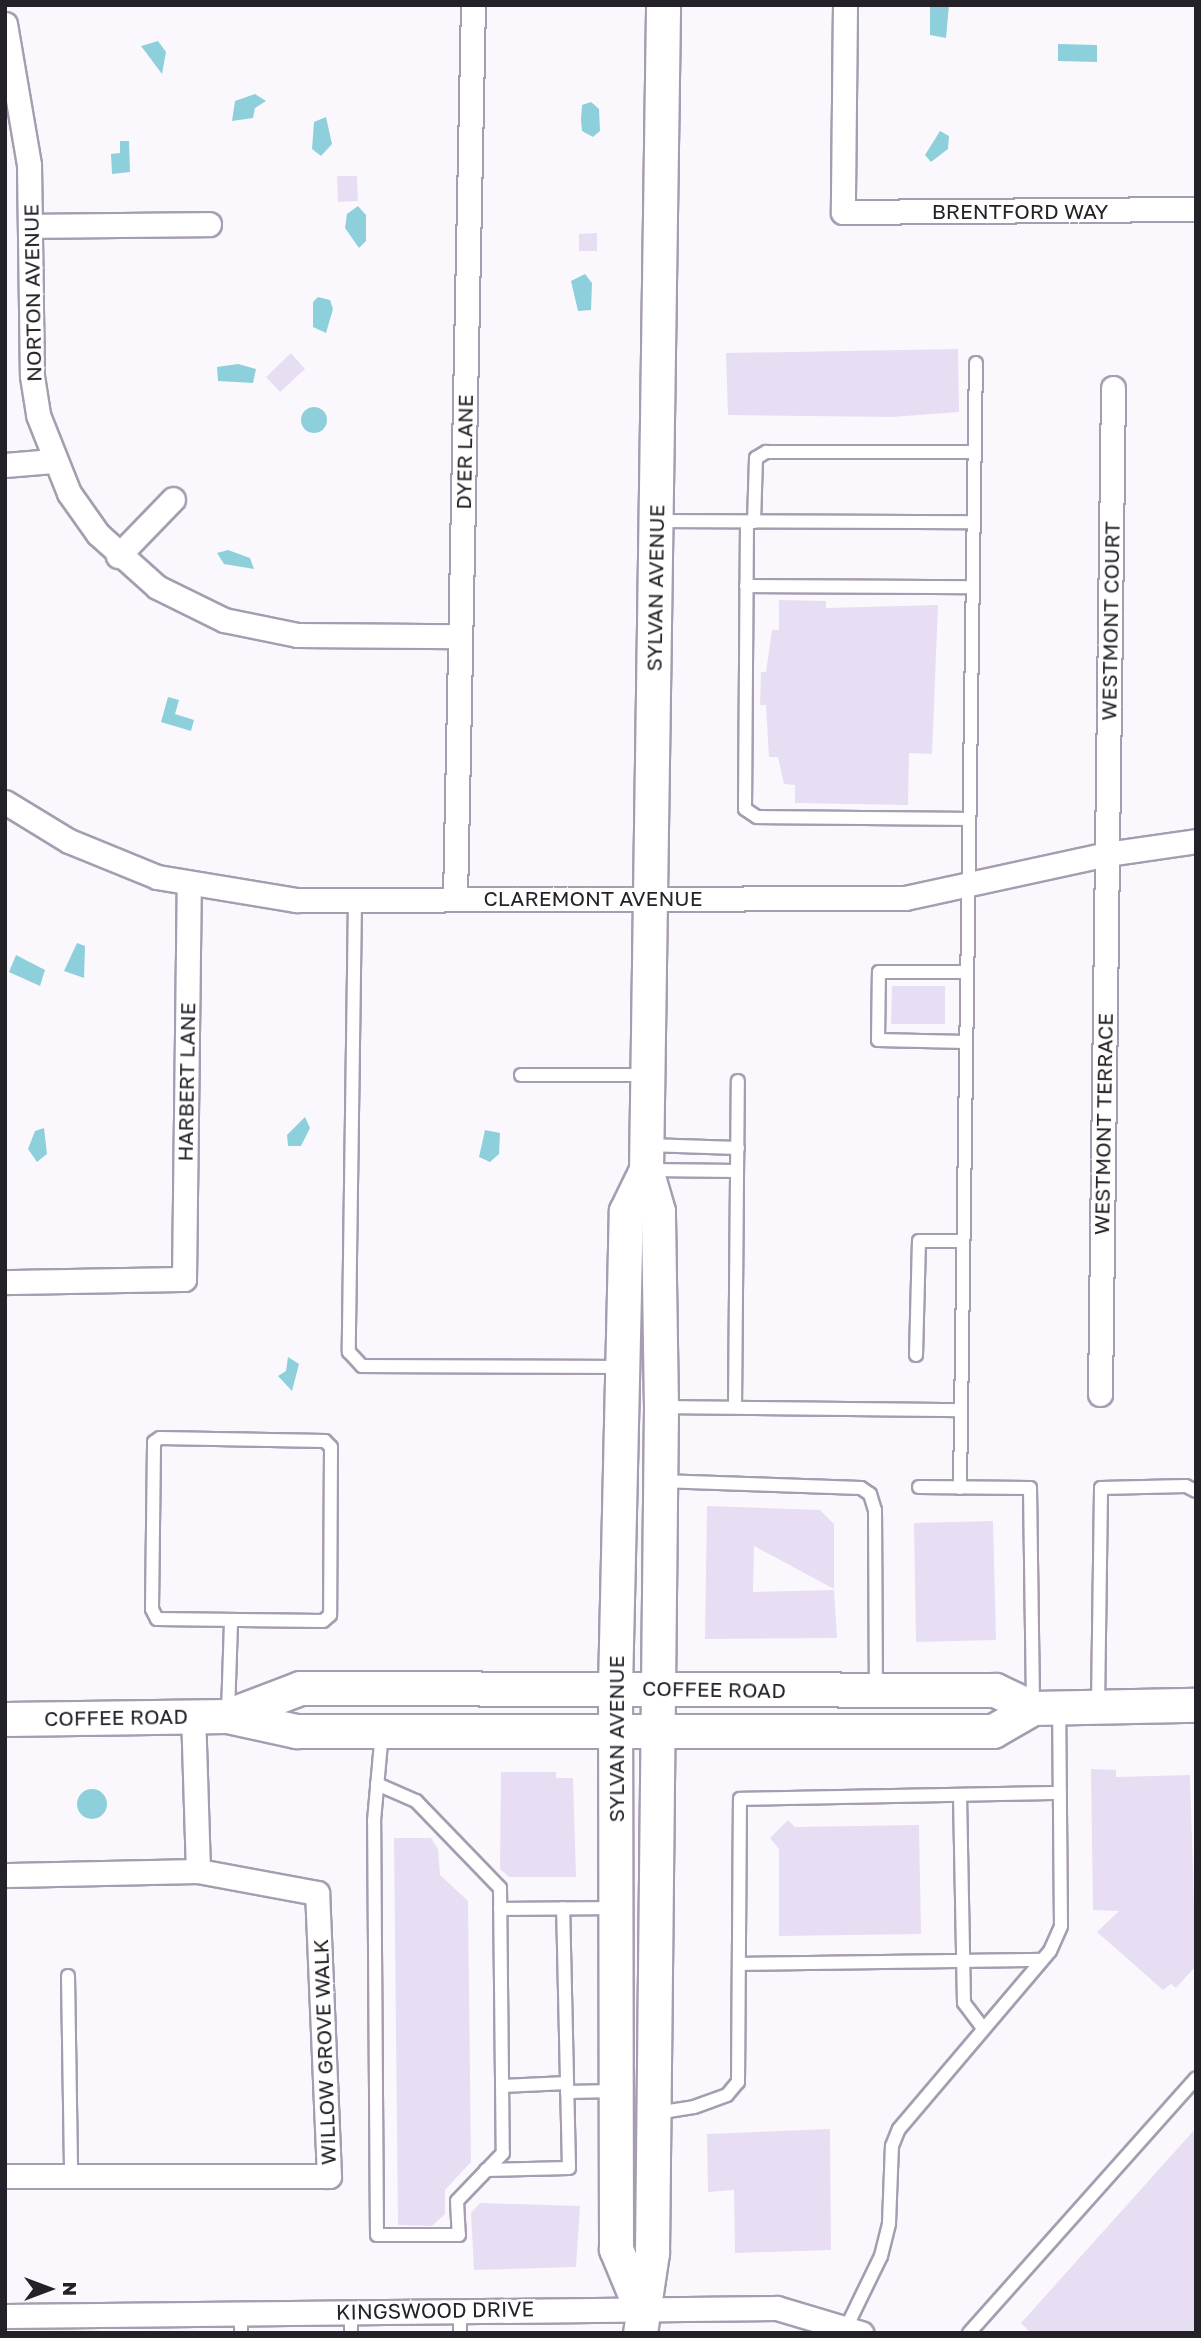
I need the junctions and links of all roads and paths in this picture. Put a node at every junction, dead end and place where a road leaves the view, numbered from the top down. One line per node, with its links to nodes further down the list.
1 (472, 5): 20 (street, DYER LANE)
2 (663, 5): 14 (main road, SYLVAN AVENUE)
3 (845, 5): 5 (street, BRENTFORD WAY)
4 (5, 24): 7 (street, NORTON AVENUE)
5 (1196, 209)
6 (209, 225): 7 (street)
7 (31, 226): 11 (street, NORTON AVENUE)
8 (976, 363): 10 (lane)
9 (1113, 388): 24 (street, WESTMONT COURT)
10 (975, 453): 15 (lane); 16 (lane)
11 (53, 461): 12 (street); 17 (street, NORTON AVENUE)
12 (5, 465)
13 (173, 499): 17 (street)
14 (656, 521): 15 (lane); 27 (main road, SYLVAN AVENUE)
15 (751, 522): 16 (lane); 18 (lane)
16 (974, 522): 19 (lane)
17 (118, 556): 20 (street, NORTON AVENUE)
18 (746, 586): 19 (lane); 22 (lane)
19 (973, 587): 22 (lane)
20 (460, 636): 28 (street, DYER LANE)
21 (5, 803): 25 (street, CLAREMONT AVENUE)
22 (969, 819): 26 (lane)
23 (1196, 841): 24 (street, CLAREMONT AVENUE)
24 (1107, 854): 26 (street, CLAREMONT AVENUE); 42 (street, WESTMONT TERRACE)
25 (189, 886): 29 (street, CLAREMONT AVENUE); 39 (street, HARBERT LANE)
26 (968, 887): 27 (street, CLAREMONT AVENUE); 30 (lane)
27 (650, 897): 28 (street, CLAREMONT AVENUE); 33 (main road, SYLVAN AVENUE)
28 (455, 899): 29 (street, CLAREMONT AVENUE)
29 (355, 900): 41 (lane)
30 (967, 972): 31 (lane); 31 (lane)
31 (966, 1042): 38 (lane)
32 (522, 1075): 33 (lane)
33 (648, 1075): 36 (main road, SYLVAN AVENUE)
34 (738, 1081): 35 (lane)
35 (738, 1147): 36 (lane); 37 (lane)
36 (646, 1158): 37 (lane); 41 (main road, SYLVAN AVENUE); 43 (main road, SYLVAN AVENUE)
37 (737, 1171): 44 (lane)
38 (963, 1241): 40 (lane); 45 (lane)
39 (5, 1282)
40 (916, 1355)
41 (621, 1367): 51 (main road, SYLVAN AVENUE)
42 (1100, 1394)
43 (661, 1407): 44 (lane); 46 (main road, SYLVAN AVENUE)
44 (735, 1407): 45 (lane)
45 (961, 1410): 48 (lane)
46 (660, 1481): 52 (main road, SYLVAN AVENUE); 53 (lane)
47 (919, 1487): 48 (lane)
48 (960, 1488): 56 (lane)
49 (1196, 1491): 55 (lane)
50 (231, 1623): 50 (lane); 57 (lane)
51 (615, 1688): 52 (main road, COFFEE ROAD); 57 (main road, COFFEE ROAD); 62 (main road, SYLVAN AVENUE)
52 (656, 1688): 53 (main road, COFFEE ROAD); 60 (main road, SYLVAN AVENUE)
53 (876, 1692): 56 (main road, COFFEE ROAD)
54 (1196, 1705): 55 (main road, COFFEE ROAD)
55 (1098, 1706): 56 (main road, COFFEE ROAD)
56 (1046, 1708): 60 (main road, COFFEE ROAD); 64 (lane)
57 (228, 1716): 58 (main road, COFFEE ROAD); 61 (main road, COFFEE ROAD)
58 (193, 1717): 59 (main road, COFFEE ROAD); 66 (street)
59 (5, 1719)
60 (655, 1730): 62 (main road, COFFEE ROAD); 80 (main road, SYLVAN AVENUE)
61 (382, 1731): 62 (main road, COFFEE ROAD); 63 (lane)
62 (616, 1731): 69 (main road, SYLVAN AVENUE)
63 (377, 1784): 70 (lane); 81 (lane)
64 (1060, 1793): 65 (lane); 71 (lane)
65 (960, 1795): 72 (lane); 73 (lane)
66 (198, 1871): 67 (street, WILLOW GROVE WALK); 83 (street, WILLOW GROVE WALK)
67 (5, 1875)
68 (563, 1908): 69 (lane); 70 (lane); 78 (lane)
69 (616, 1908): 79 (main road, SYLVAN AVENUE)
70 (500, 1909): 77 (lane)
71 (1042, 1960): 72 (lane); 75 (lane)
72 (963, 1962): 73 (lane); 75 (lane)
73 (741, 1964): 80 (lane)
74 (68, 1976): 83 (lane)
75 (982, 2027): 90 (lane)
76 (1196, 2078): 91 (lane)
77 (502, 2085): 78 (lane); 81 (lane)
78 (567, 2088): 79 (lane); 81 (lane)
79 (616, 2091): 85 (main road, SYLVAN AVENUE)
80 (653, 2114): 85 (main road, SYLVAN AVENUE)
81 (486, 2170)
82 (5, 2176): 83 (street, WILLOW GROVE WALK)
83 (71, 2176)
84 (5, 2316): 89 (street, KINGSWOOD DRIVE)
85 (640, 2320): 86 (street, KINGSWOOD DRIVE); 90 (street, KINGSWOOD DRIVE)
86 (460, 2321): 87 (street, KINGSWOOD DRIVE)
87 (351, 2322): 88 (street, KINGSWOOD DRIVE)
88 (241, 2323): 89 (street, KINGSWOOD DRIVE)
89 (47, 2324)
90 (854, 2330)
91 (969, 2333)

